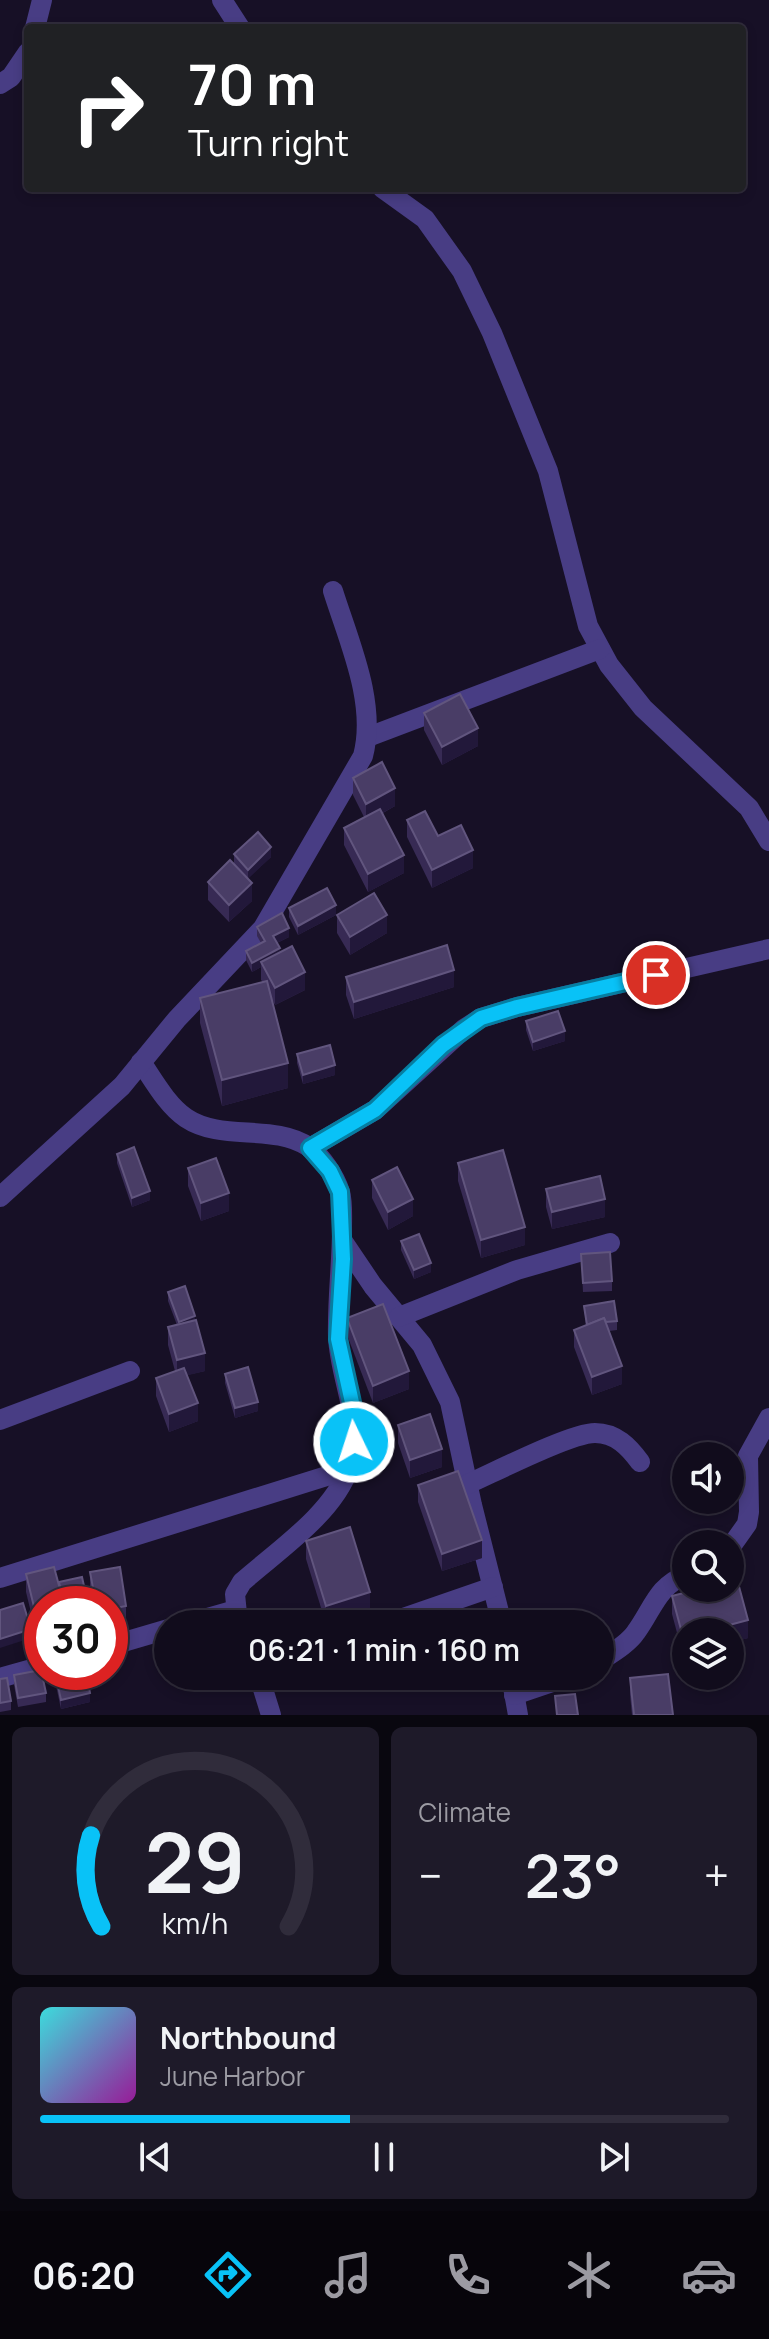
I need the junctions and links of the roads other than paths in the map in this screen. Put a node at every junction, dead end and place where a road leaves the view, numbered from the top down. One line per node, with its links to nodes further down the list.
1 (42, 0): 3 (street)
2 (222, 0): 4 (street)
3 (36, 24)
4 (237, 24)
5 (24, 58): 6 (street)
6 (0, 84)
7 (388, 192): 9 (street)
8 (333, 591): 10 (street)
9 (600, 649): 10 (street); 11 (street)
10 (368, 737): 13 (street)
11 (769, 841)
12 (769, 949): 14 (street)
13 (141, 1062): 14 (street); 15 (street)
14 (310, 1148): 16 (street)
15 (0, 1197)
16 (342, 1240): 18 (street); 23 (street)
17 (610, 1243): 18 (street)
18 (399, 1317): 24 (street)
19 (130, 1371): 21 (street)
20 (769, 1418): 25 (street)
21 (0, 1420)
22 (640, 1462): 24 (street)
23 (349, 1469): 26 (street); 29 (street)
24 (468, 1484): 28 (street)
25 (743, 1530)
26 (0, 1578)
27 (672, 1581): 34 (street)
28 (493, 1587): 30 (street); 31 (street)
29 (236, 1610)
30 (426, 1610)
31 (499, 1610)
32 (154, 1633): 33 (street)
33 (128, 1641)
34 (614, 1650)
35 (24, 1671): 36 (street)
36 (0, 1678)
37 (263, 1690): 38 (street)
38 (271, 1715)

